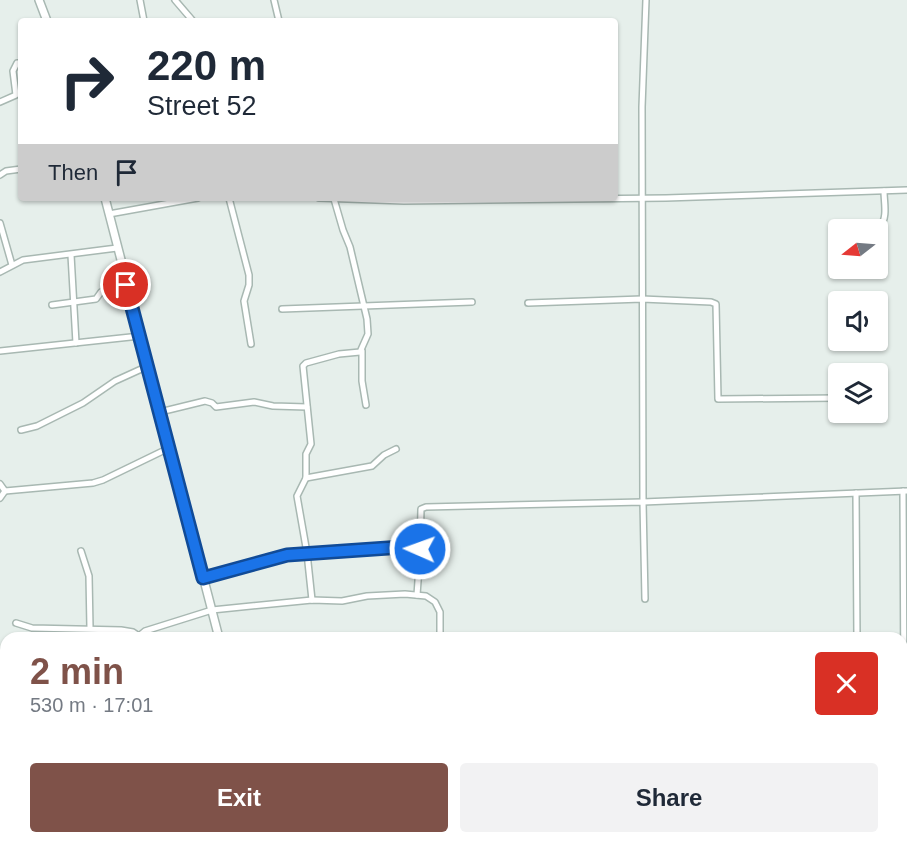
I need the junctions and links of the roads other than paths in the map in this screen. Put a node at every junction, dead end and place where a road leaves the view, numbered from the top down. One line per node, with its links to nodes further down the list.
1 (39, 0): 6 (street)
2 (140, 0): 7 (street)
3 (175, 0): 8 (street)
4 (274, 0): 9 (street)
5 (646, 0): 17 (street)
6 (46, 18)
7 (143, 18)
8 (190, 18)
9 (278, 18)
10 (18, 63): 11 (street)
11 (0, 102)
12 (18, 170): 13 (street)
13 (0, 175)
14 (907, 190): 15 (street)
15 (884, 191): 17 (street); 23 (street)
16 (618, 198): 17 (street)
17 (644, 198): 30 (street)
18 (106, 201): 22 (street)
19 (171, 201): 22 (street)
20 (230, 201): 39 (street)
21 (333, 201): 35 (street)
22 (109, 214): 25 (street)
23 (884, 219)
24 (0, 223): 27 (street)
25 (117, 248): 26 (street); 29 (street)
26 (71, 255): 27 (street); 31 (street)
27 (12, 265): 28 (street)
28 (0, 272)
29 (126, 285): 31 (street); 37 (street)
30 (642, 299): 33 (street); 43 (street); 56 (street)
31 (72, 303): 34 (street); 38 (street)
32 (472, 303): 35 (street)
33 (528, 303)
34 (52, 305)
35 (363, 305): 36 (street); 41 (street)
36 (282, 309)
37 (140, 336): 38 (street); 42 (street)
38 (76, 343): 40 (street)
39 (251, 344)
40 (0, 351)
41 (362, 351): 44 (street); 45 (street)
42 (148, 366): 46 (street); 47 (street)
43 (828, 398)
44 (366, 405)
45 (307, 407): 46 (street); 50 (street)
46 (160, 412): 48 (street)
47 (21, 430)
48 (169, 448): 52 (street); 60 (street)
49 (396, 449): 50 (street)
50 (306, 477): 59 (street)
51 (0, 484): 52 (street)
52 (5, 491): 55 (street)
53 (905, 491): 54 (street); 72 (street)
54 (856, 493): 56 (street); 71 (street)
55 (0, 498)
56 (642, 502): 57 (street); 62 (street)
57 (420, 549): 59 (street); 61 (street)
58 (81, 551): 66 (street)
59 (308, 553): 60 (street); 63 (street)
60 (203, 578): 64 (street)
61 (417, 595): 63 (street); 70 (street)
62 (645, 599)
63 (312, 600): 64 (street)
64 (212, 610): 68 (street); 69 (street)
65 (16, 623): 66 (street)
66 (90, 628): 67 (street)
67 (129, 632)
68 (144, 632)
69 (218, 632)
70 (440, 632)
71 (857, 632)
72 (904, 632)

